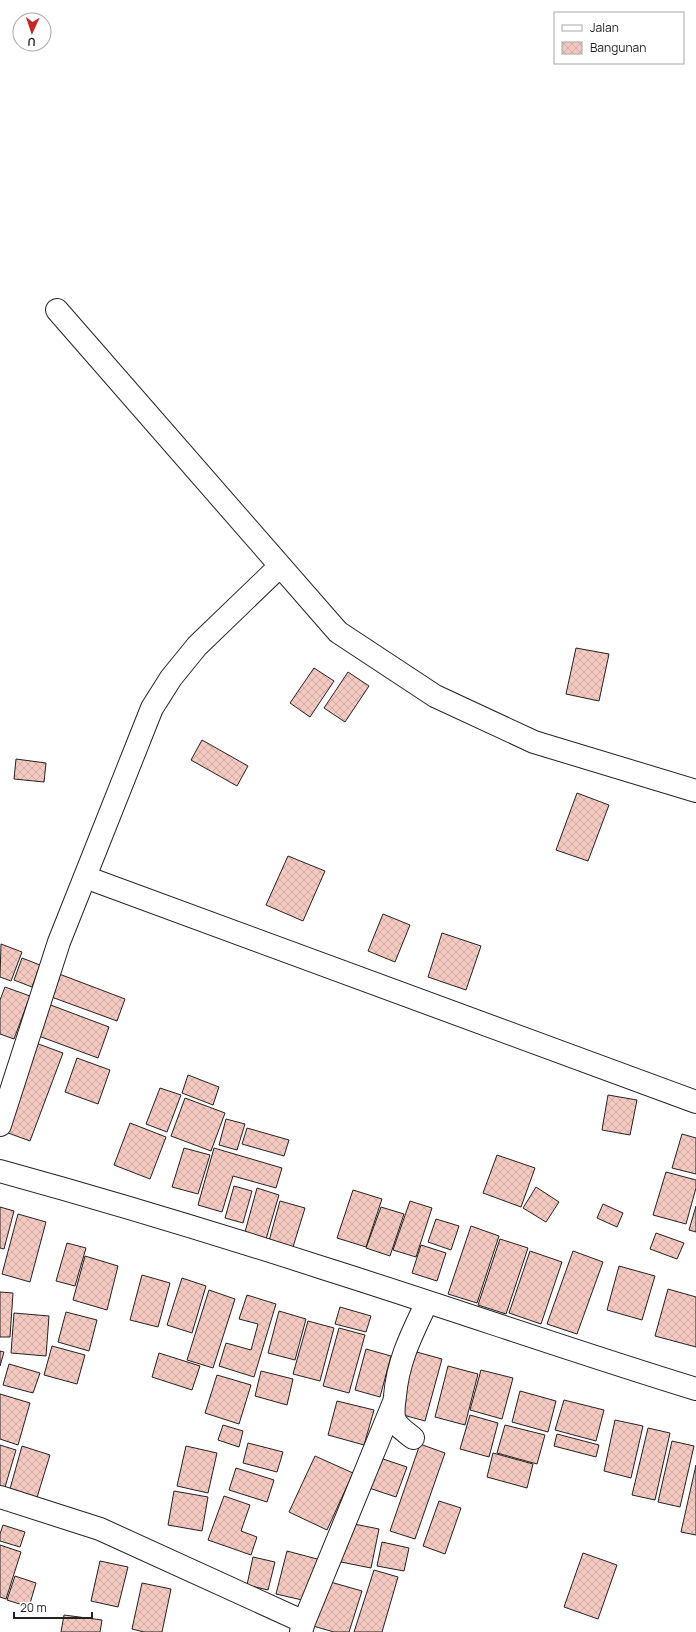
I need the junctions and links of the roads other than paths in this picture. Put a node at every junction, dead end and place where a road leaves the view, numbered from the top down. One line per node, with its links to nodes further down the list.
1 (57, 310): 2 (street)
2 (280, 566): 3 (street); 4 (street)
3 (696, 791)
4 (85, 877): 5 (street); 6 (street)
5 (696, 1102)
6 (0, 1125)
7 (0, 1171): 8 (street)
8 (427, 1302): 9 (street); 10 (street)
9 (696, 1389)
10 (394, 1402): 11 (street); 13 (street)
11 (413, 1438)
12 (0, 1497): 13 (street)
13 (302, 1627)

